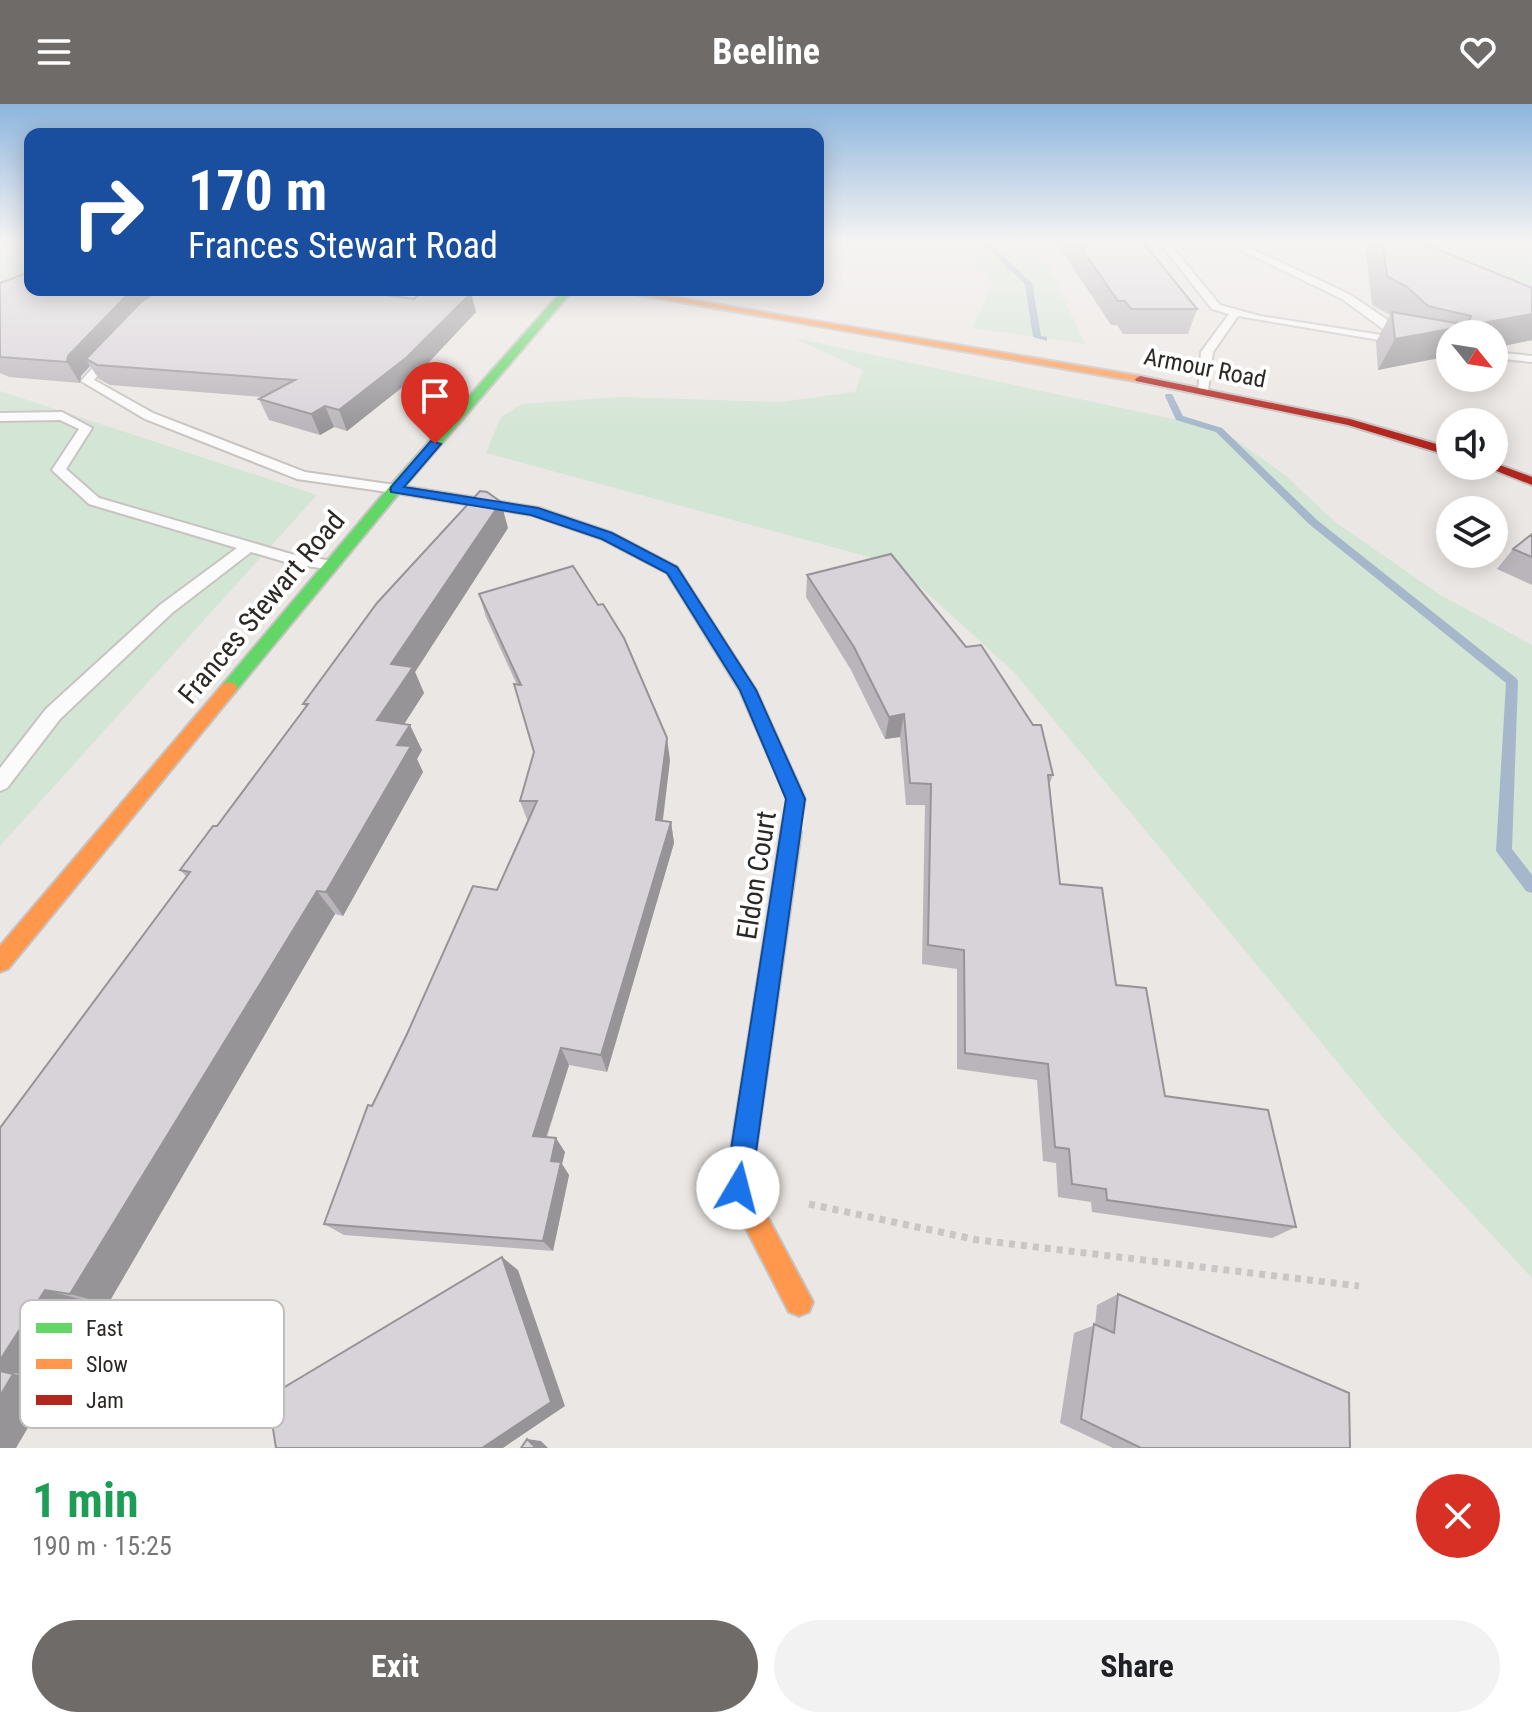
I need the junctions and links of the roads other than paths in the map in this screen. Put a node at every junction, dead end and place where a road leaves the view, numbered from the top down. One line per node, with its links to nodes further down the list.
1 (555, 305): 16 (street, Frances Stewart Road)
2 (702, 305): 11 (street, Armour Road)
3 (1214, 305): 5 (lane)
4 (1358, 305): 7 (lane)
5 (1234, 314): 7 (lane); 11 (lane)
6 (125, 339): 16 (lane)
7 (1406, 342): 8 (lane)
8 (1436, 347)
9 (1508, 356): 10 (lane)
10 (1532, 359)
11 (1202, 390): 13 (street, Armour Road)
12 (0, 417): 17 (lane)
13 (1436, 448)
14 (1508, 472): 15 (street)
15 (1532, 481)
16 (395, 489): 18 (street, Frances Stewart Road); 21 (street, Eldon Court)
17 (250, 545): 18 (lane); 19 (lane)
18 (332, 565): 20 (street, Frances Stewart Road)
19 (0, 783)
20 (0, 962)
21 (799, 1302)

